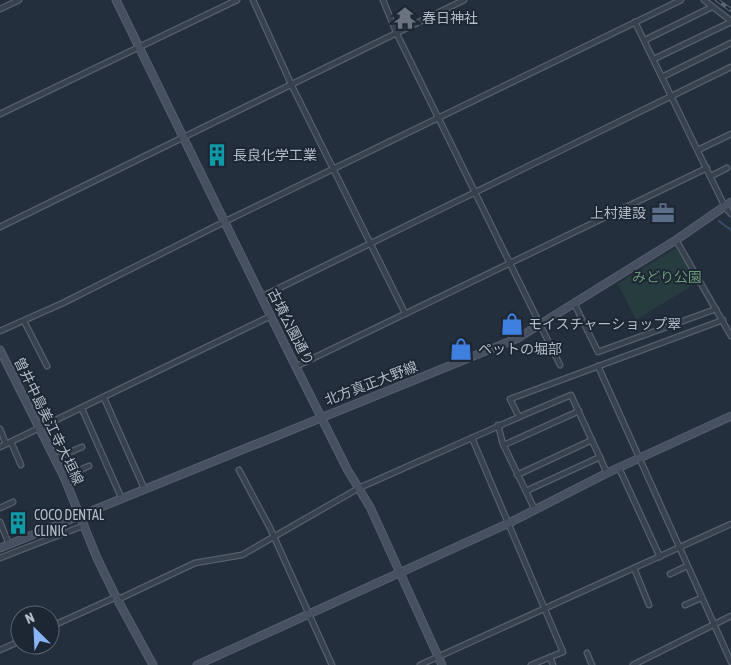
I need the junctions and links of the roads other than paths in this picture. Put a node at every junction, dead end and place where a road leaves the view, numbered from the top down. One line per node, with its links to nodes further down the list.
1 (19, 0): 10 (street)
2 (116, 0): 16 (street, 古墳公園通り)
3 (237, 0): 16 (street)
4 (252, 0): 20 (street)
5 (384, 0): 13 (street)
6 (464, 0): 13 (street)
7 (681, 0): 11 (street)
8 (704, 0): 9 (street)
9 (712, 7): 12 (street); 14 (street)
10 (0, 9)
11 (635, 22): 14 (street); 23 (street)
12 (731, 22): 17 (street)
13 (396, 32): 20 (street); 23 (street)
14 (645, 40): 17 (street)
15 (731, 44): 19 (street)
16 (139, 46): 22 (street); 25 (street, 古墳公園通り)
17 (654, 59): 19 (street)
18 (731, 66): 21 (street)
19 (662, 77): 21 (street)
20 (292, 86): 25 (street); 27 (street)
21 (671, 97): 26 (street); 31 (street)
22 (0, 114)
23 (438, 117): 27 (street); 31 (street)
24 (730, 136): 26 (street)
25 (183, 138): 34 (street, 古墳公園通り); 35 (street)
26 (698, 150): 28 (street)
27 (334, 168): 34 (street); 37 (street)
28 (707, 168): 30 (street); 38 (street)
29 (727, 168): 30 (street)
30 (711, 176): 32 (street)
31 (474, 192): 37 (street); 38 (street)
32 (728, 204): 33 (street); 36 (street, 北方真正大野線)
33 (731, 214)
34 (224, 222): 39 (street, 古墳公園通り); 45 (street)
35 (0, 227)
36 (676, 240): 40 (street, 北方真正大野線); 41 (street)
37 (370, 243): 39 (street); 42 (street)
38 (510, 263): 42 (street); 46 (street)
39 (261, 297): 43 (street, 古墳公園通り)
40 (574, 303): 41 (street); 46 (street, 北方真正大野線)
41 (716, 309): 44 (street)
42 (405, 313): 52 (street)
43 (271, 316): 52 (street, 古墳公園通り); 54 (street)
44 (723, 320): 48 (street); 53 (street)
45 (24, 321): 47 (street); 51 (street)
46 (540, 325): 50 (street); 57 (street, 北方真正大野線)
47 (0, 332)
48 (731, 336)
49 (0, 350): 62 (street, 曽井中島美江寺大垣線)
50 (560, 365)
51 (46, 366)
52 (297, 366): 57 (street, 古墳公園通り)
53 (598, 366): 59 (street); 71 (street)
54 (104, 398): 55 (street); 79 (street)
55 (82, 409): 62 (street); 82 (street)
56 (579, 411): 59 (street); 64 (street); 66 (street)
57 (322, 416): 79 (street, 北方真正大野線); 80 (street, 古墳公園通り)
58 (731, 416): 71 (street)
59 (519, 417): 60 (street)
60 (498, 425): 63 (street); 66 (street)
61 (0, 429): 65 (street)
62 (39, 430): 65 (street); 70 (street, 曽井中島美江寺大垣線)
63 (472, 438): 80 (street); 88 (street)
64 (592, 440): 69 (street); 77 (street)
65 (8, 443): 67 (street); 72 (street)
66 (504, 446): 77 (street)
67 (0, 447)
68 (82, 447): 70 (street)
69 (600, 457): 76 (street); 81 (street)
70 (54, 458): 78 (street, 曽井中島美江寺大垣線)
71 (639, 460): 74 (street); 94 (street)
72 (21, 465)
73 (88, 466): 78 (street)
74 (619, 468): 76 (street); 95 (street)
75 (239, 470): 91 (street)
76 (607, 473): 85 (street)
77 (517, 475): 81 (street)
78 (64, 477): 86 (street, 曽井中島美江寺大垣線)
79 (144, 488): 82 (street, 北方真正大野線)
80 (359, 488): 91 (street); 99 (street, 古墳公園通り)
81 (526, 491): 85 (street)
82 (121, 497): 86 (street, 北方真正大野線)
83 (13, 502): 84 (street)
84 (0, 508)
85 (535, 510): 88 (street)
86 (80, 514): 90 (street, 曽井中島美江寺大垣線); 92 (street, 北方真正大野線)
87 (0, 522): 92 (street)
88 (509, 523): 99 (street); 105 (street)
89 (731, 524): 94 (street)
90 (85, 525): 96 (street); 101 (street, 曽井中島美江寺大垣線)
91 (274, 538): 101 (street); 106 (street)
92 (9, 544): 93 (street, 北方真正大野線)
93 (0, 548)
94 (679, 549): 95 (street); 97 (street)
95 (660, 557): 98 (street)
96 (0, 558)
97 (687, 566): 100 (street); 102 (street)
98 (634, 568): 103 (street); 105 (street)
99 (400, 572): 106 (street); 111 (street, 古墳公園通り)
100 (670, 574)
101 (116, 597): 108 (street); 114 (street, 曽井中島美江寺大垣線)
102 (702, 598): 104 (street); 109 (street)
103 (649, 605)
104 (685, 605)
105 (545, 609): 111 (street); 112 (street)
106 (310, 615): 115 (street); 116 (street)
107 (731, 616): 109 (street)
108 (60, 622)
109 (714, 624): 113 (street); 122 (street)
110 (587, 653): 121 (street)
111 (438, 657): 117 (street); 118 (street, 古墳公園通り)
112 (550, 657): 119 (street); 120 (street)
113 (731, 662)
114 (153, 665)
115 (197, 665)
116 (332, 665)
117 (420, 665)
118 (442, 665)
119 (531, 665)
120 (553, 665)
121 (592, 665)
122 (633, 665)

